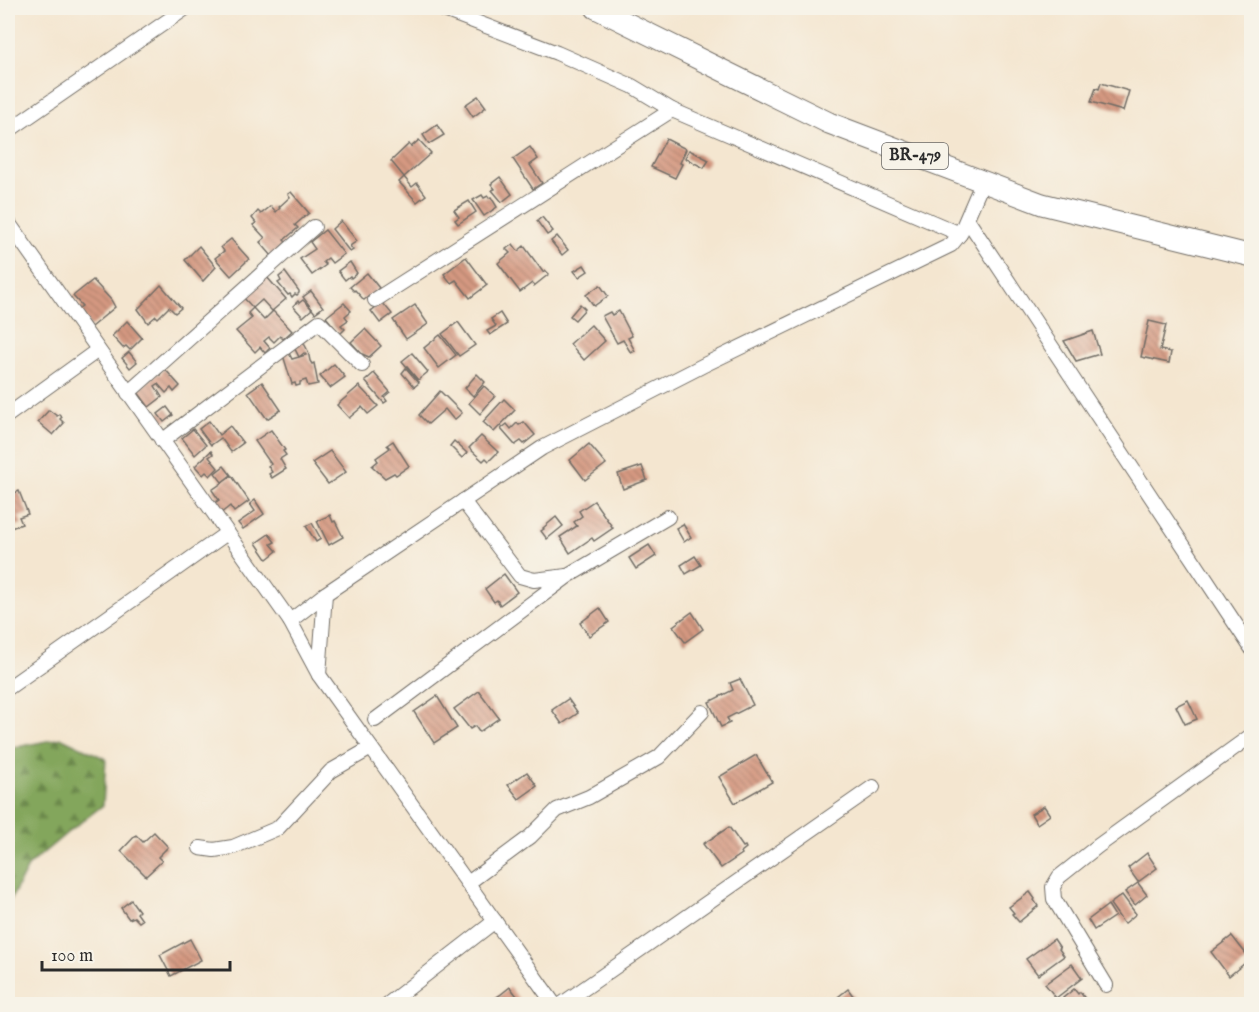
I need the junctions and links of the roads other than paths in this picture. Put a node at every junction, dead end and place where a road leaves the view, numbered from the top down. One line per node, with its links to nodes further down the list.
1 (186, 8): 5 (street)
2 (439, 8): 4 (street)
3 (596, 8): 6 (main road, BR-479)
4 (672, 110): 10 (street); 12 (street)
5 (8, 131)
6 (982, 181): 7 (street); 11 (main road, BR-479)
7 (967, 219): 10 (street); 24 (street)
8 (8, 222): 13 (street)
9 (314, 227): 15 (street)
10 (960, 234): 18 (street)
11 (1251, 256)
12 (375, 300)
13 (98, 350): 15 (street); 16 (street)
14 (362, 365): 17 (street)
15 (128, 393): 17 (street)
16 (8, 415)
17 (162, 441): 20 (street)
18 (463, 501): 21 (street); 22 (street)
19 (668, 518): 21 (street)
20 (227, 533): 23 (street); 26 (street)
21 (568, 576): 28 (street)
22 (325, 594): 23 (street); 25 (street)
23 (290, 621): 25 (street)
24 (1251, 649)
25 (319, 675): 30 (street)
26 (8, 688)
27 (702, 712): 33 (street)
28 (375, 720)
29 (1251, 735): 35 (street)
30 (371, 748): 32 (street); 33 (street)
31 (873, 787): 38 (street)
32 (200, 848)
33 (468, 883): 34 (street)
34 (495, 921): 36 (street); 37 (street)
35 (1106, 985)
36 (388, 1005)
37 (554, 1005)
38 (562, 1005)

